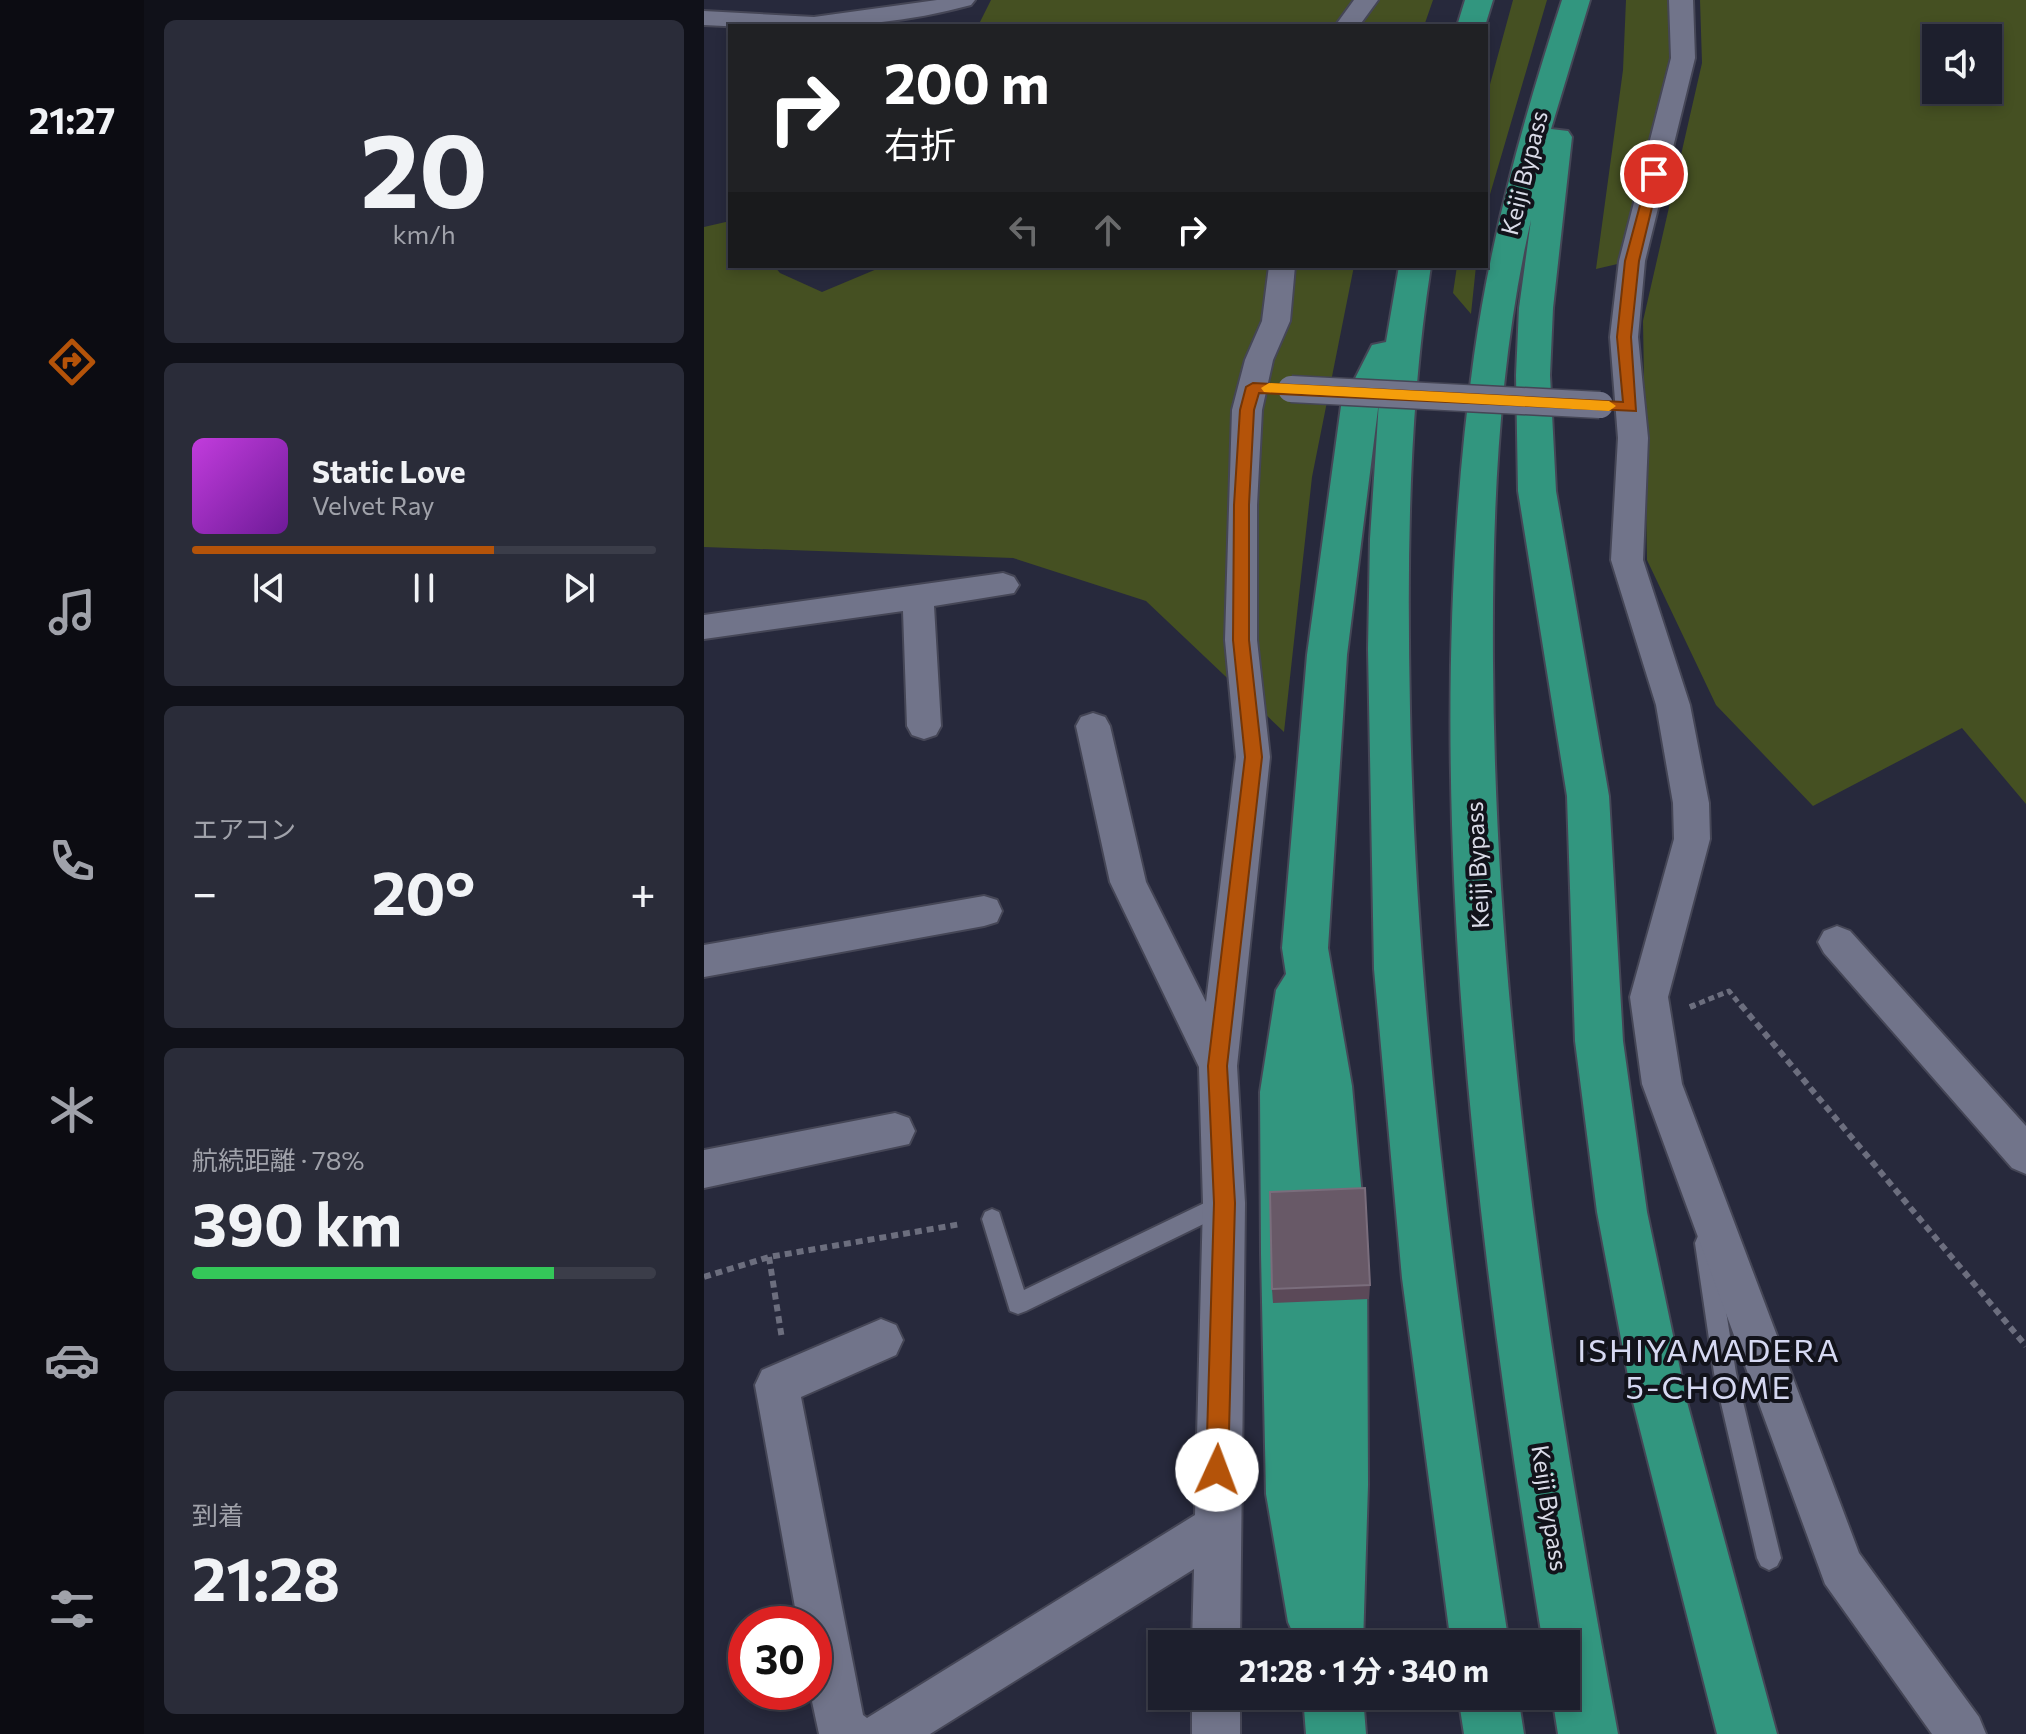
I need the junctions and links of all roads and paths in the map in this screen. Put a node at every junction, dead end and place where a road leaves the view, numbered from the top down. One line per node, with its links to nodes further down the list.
1 (963, 0): 7 (street)
2 (1366, 0): 8 (street)
3 (1479, 0): 9 (highway)
4 (1681, 0): 13 (street)
5 (1573, 9): 48 (highway, Keiji Bypass); 49 (highway)
6 (704, 18): 7 (street)
7 (836, 24)
8 (1348, 24)
9 (1472, 24)
10 (1282, 268): 12 (street)
11 (1412, 283): 21 (highway); 41 (highway)
12 (1253, 387): 13 (street, bridge); 24 (street)
13 (1616, 406): 23 (street)
14 (1003, 585): 15 (street)
15 (918, 598): 16 (street); 17 (street)
16 (704, 627)
17 (924, 726)
18 (1093, 726): 24 (street)
19 (984, 911): 22 (street)
20 (1837, 942): 26 (street)
21 (1305, 948): 39 (highway); 40 (highway)
22 (704, 961)
23 (1650, 1006): 28 (street); 34 (path)
24 (1218, 1066): 29 (street)
25 (895, 1131): 27 (street)
26 (2026, 1155)
27 (704, 1169)
28 (1694, 1169): 37 (lane); 50 (street)
29 (1224, 1203): 30 (lane); 36 (street)
30 (992, 1219): 31 (path)
31 (769, 1257): 32 (path); 35 (path)
32 (704, 1277)
33 (881, 1340): 35 (street)
34 (2026, 1346)
35 (777, 1385): 44 (street)
36 (1216, 1529): 38 (street); 45 (street)
37 (1769, 1558)
38 (1216, 1630)
39 (1318, 1630)
40 (1335, 1630)
41 (1478, 1630)
42 (1216, 1710): 46 (street)
43 (1490, 1710): 47 (highway)
44 (849, 1734)
45 (885, 1734)
46 (1216, 1734)
47 (1494, 1734)
48 (1588, 1734)
49 (1747, 1734)
50 (1962, 1734)

